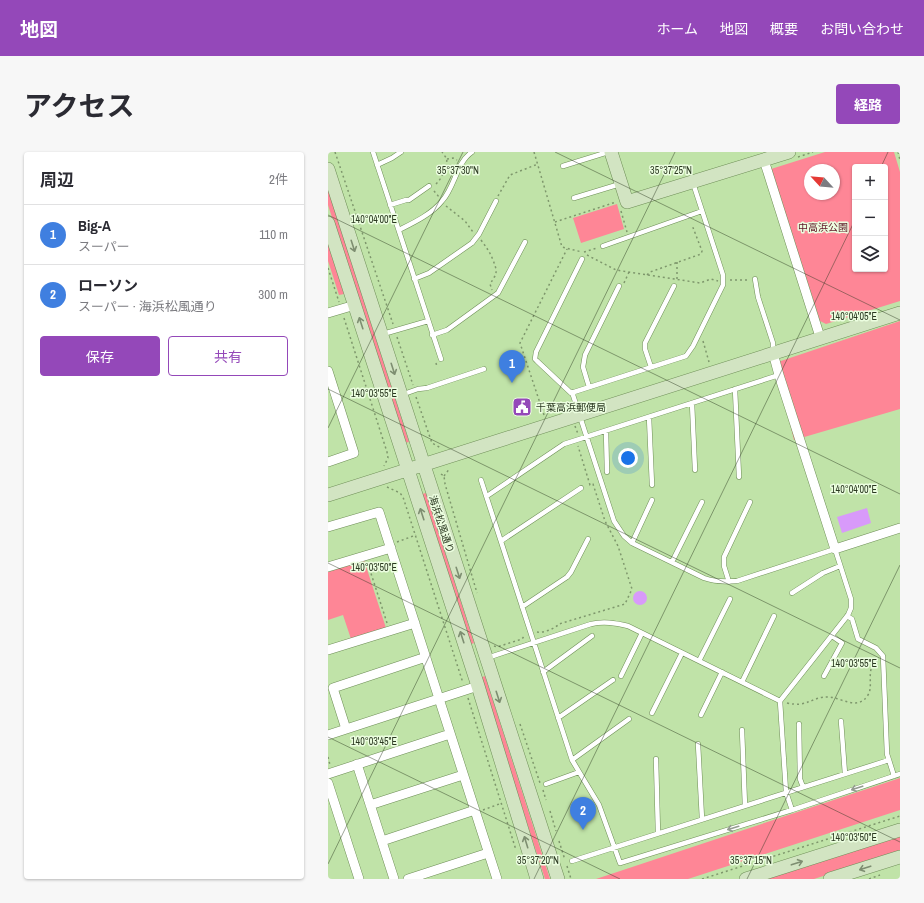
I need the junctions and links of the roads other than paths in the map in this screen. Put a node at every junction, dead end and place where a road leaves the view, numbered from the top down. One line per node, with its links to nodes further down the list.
1 (373, 152): 7 (lane)
2 (401, 152): 7 (lane)
3 (472, 152): 18 (lane)
4 (610, 152): 8 (lane); 11 (street)
5 (789, 152): 6 (street)
6 (764, 160): 10 (street); 32 (street)
7 (377, 165): 15 (lane)
8 (564, 166)
9 (328, 169): 30 (street, 海浜松風通り, one-way to 30)
10 (692, 182): 11 (street); 16 (lane)
11 (621, 183): 13 (lane)
12 (429, 186): 15 (lane)
13 (574, 198)
14 (496, 201): 22 (lane)
15 (390, 205): 18 (lane)
16 (702, 211): 20 (lane); 35 (lane)
17 (328, 223): 26 (street, 海浜松風通り)
18 (399, 230): 22 (lane)
19 (525, 242): 31 (lane)
20 (603, 246)
21 (582, 259): 41 (lane)
22 (414, 279): 29 (lane)
23 (755, 279): 33 (lane)
24 (619, 286): 39 (lane)
25 (674, 286): 35 (lane)
26 (355, 305): 27 (street); 50 (street, 海浜松風通り, one-way to 26)
27 (328, 313)
28 (900, 313): 32 (street)
29 (428, 320): 30 (lane); 31 (lane)
30 (381, 335): 42 (street, 海浜松風通り, one-way to 42)
31 (432, 335): 34 (lane)
32 (820, 337): 33 (street)
33 (773, 353): 38 (street); 45 (street)
34 (441, 359)
35 (651, 367): 39 (lane)
36 (484, 369): 42 (lane)
37 (328, 371): 48 (street)
38 (779, 375): 40 (lane); 68 (street)
39 (589, 387): 41 (lane)
40 (735, 390): 43 (lane); 53 (lane)
41 (572, 392): 45 (lane)
42 (401, 395): 49 (street, 海浜松風通り)
43 (692, 404): 44 (lane); 51 (lane)
44 (649, 417): 46 (lane); 55 (lane)
45 (578, 421): 47 (lane); 49 (street)
46 (606, 431): 47 (lane); 52 (lane)
47 (587, 437): 58 (lane); 66 (lane)
48 (328, 462)
49 (423, 465): 50 (street); 86 (street, 海浜松風通り, one-way to 86)
50 (408, 470): 57 (street); 88 (street, 海浜松風通り, one-way to 50)
51 (695, 470)
52 (607, 472)
53 (739, 477)
54 (482, 480): 58 (lane)
55 (652, 484)
56 (581, 488): 65 (lane)
57 (328, 495)
58 (487, 496): 65 (lane)
59 (652, 500): 66 (lane)
60 (702, 502): 69 (lane)
61 (750, 502): 72 (lane)
62 (328, 528): 67 (street)
63 (900, 528): 68 (street)
64 (588, 539): 75 (lane)
65 (501, 541): 75 (lane)
66 (632, 543): 69 (lane)
67 (390, 546): 71 (street); 78 (street)
68 (835, 549): 70 (lane); 72 (lane)
69 (672, 562): 72 (lane)
70 (840, 566): 73 (lane); 77 (lane)
71 (328, 567)
72 (729, 582)
73 (792, 593)
74 (730, 599): 87 (lane)
75 (522, 607): 82 (lane)
76 (774, 616): 94 (lane)
77 (847, 616): 81 (lane); 111 (lane)
78 (415, 623): 83 (street); 85 (street)
79 (642, 633): 82 (lane); 84 (lane); 91 (lane)
80 (592, 636): 89 (lane)
81 (832, 636): 92 (lane); 97 (lane)
82 (534, 642): 86 (lane); 89 (lane)
83 (328, 650)
84 (682, 653): 87 (lane); 98 (lane)
85 (426, 658): 96 (street); 104 (street)
86 (485, 658): 88 (street); 140 (street, 海浜松風通り, one-way to 140)
87 (699, 661): 90 (lane)
88 (470, 663): 95 (street, 海浜松風通り)
89 (543, 672): 100 (lane)
90 (722, 672): 94 (lane); 99 (lane)
91 (621, 676)
92 (824, 676)
93 (613, 680): 100 (lane)
94 (742, 682): 97 (lane)
95 (478, 686): 96 (street); 139 (street, 海浜松風通り, one-way to 95)
96 (439, 699): 104 (street); 106 (street)
97 (780, 701): 122 (lane)
98 (652, 713)
99 (701, 715)
100 (558, 718): 110 (lane)
101 (629, 719): 110 (lane)
102 (841, 721): 115 (lane)
103 (799, 724): 121 (lane)
104 (346, 729): 107 (street)
105 (742, 730): 124 (lane)
106 (450, 734): 112 (street); 117 (street)
107 (328, 735)
108 (698, 744): 127 (lane)
109 (656, 759): 129 (lane)
110 (572, 760): 114 (lane)
111 (889, 760): 115 (lane); 118 (lane)
112 (357, 764): 113 (street); 123 (street)
113 (330, 771)
114 (579, 772): 120 (lane); 131 (lane)
115 (845, 774): 121 (lane)
116 (900, 774): 118 (lane)
117 (463, 775): 123 (street); 126 (street)
118 (894, 776): 125 (lane, one-way to 125)
119 (328, 782): 135 (street)
120 (546, 784)
121 (803, 787): 122 (lane)
122 (786, 792): 124 (lane); 125 (lane)
123 (370, 805): 130 (street)
124 (745, 806): 127 (lane)
125 (792, 810): 131 (lane, one-way to 131)
126 (475, 811): 130 (street); 132 (street)
127 (702, 819): 129 (lane)
128 (900, 830): 141 (street, one-way to 128)
129 (658, 833): 131 (lane)
130 (382, 841): 136 (street)
131 (614, 848): 134 (lane)
132 (488, 853): 137 (street); 138 (street)
133 (900, 857): 142 (street, one-way to 142)
134 (572, 861)
135 (359, 879)
136 (394, 879)
137 (408, 879)
138 (497, 879)
139 (537, 879)
140 (558, 879)
141 (746, 879)
142 (830, 879)

